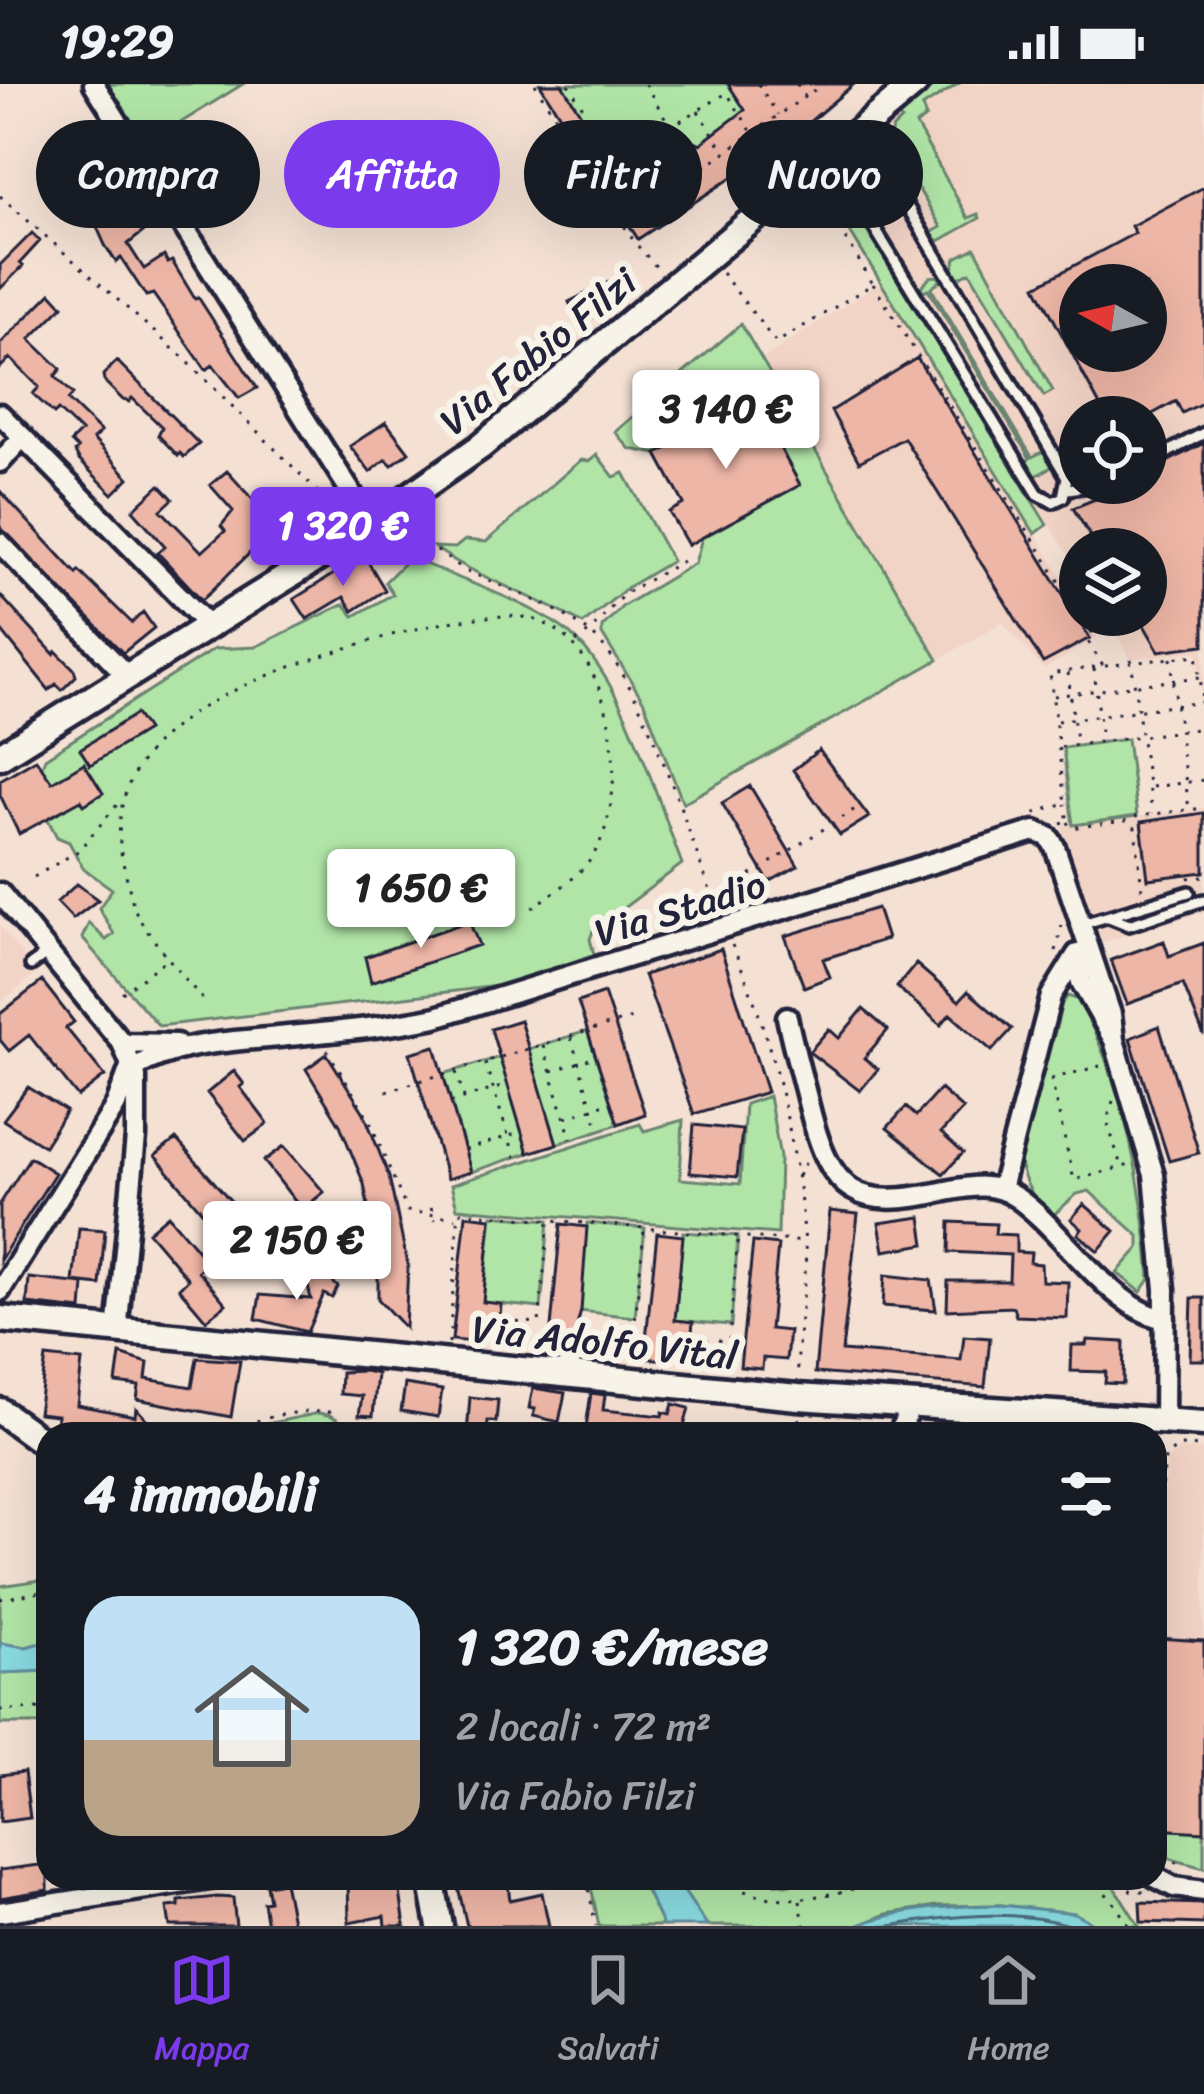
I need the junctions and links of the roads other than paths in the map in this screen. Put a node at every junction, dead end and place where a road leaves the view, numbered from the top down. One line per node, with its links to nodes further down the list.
1 (94, 84): 14 (street)
2 (915, 84): 3 (street, Via Fabio Filzi)
3 (873, 120)
4 (743, 228): 14 (street, Via Fabio Filzi)
5 (875, 228): 13 (lane)
6 (918, 228): 12 (lane)
7 (0, 414): 9 (street)
8 (1204, 433): 10 (lane)
9 (23, 437): 11 (street); 16 (street)
10 (1167, 453)
11 (0, 462)
12 (1059, 464)
13 (1059, 499)
14 (381, 528): 16 (street, Via Fabio Filzi)
15 (0, 543): 17 (street)
16 (209, 626): 17 (street, Via Fabio Filzi)
17 (127, 676): 18 (street, Via Fabio Filzi)
18 (0, 756)
19 (1189, 892): 22 (lane)
20 (0, 893): 27 (street)
21 (1204, 900): 22 (lane)
22 (1109, 917): 23 (lane)
23 (1079, 926): 24 (street); 26 (street); 27 (street, Via Stadio)
24 (1076, 960): 26 (street); 30 (street)
25 (788, 1017): 30 (street)
26 (1114, 1040): 33 (street)
27 (129, 1057): 28 (street); 29 (street)
28 (102, 1130): 29 (street); 31 (street)
29 (136, 1137): 34 (street)
30 (1000, 1189): 33 (street)
31 (0, 1291)
32 (0, 1319): 34 (street, Via Adolfo Vital)
33 (1165, 1319): 39 (street)
34 (116, 1332): 35 (street, Via Adolfo Vital)
35 (910, 1407): 37 (street); 38 (street, Via Adolfo Vital)
36 (0, 1411): 42 (street)
37 (904, 1422)
38 (1103, 1422)
39 (1154, 1422)
40 (1204, 1424): 41 (street, Via Adolfo Vital)
41 (1167, 1425)
42 (36, 1437)
43 (1167, 1882): 46 (street)
44 (140, 1890): 47 (street)
45 (433, 1890): 48 (street)
46 (1204, 1892)
47 (0, 1912)
48 (440, 1926)

